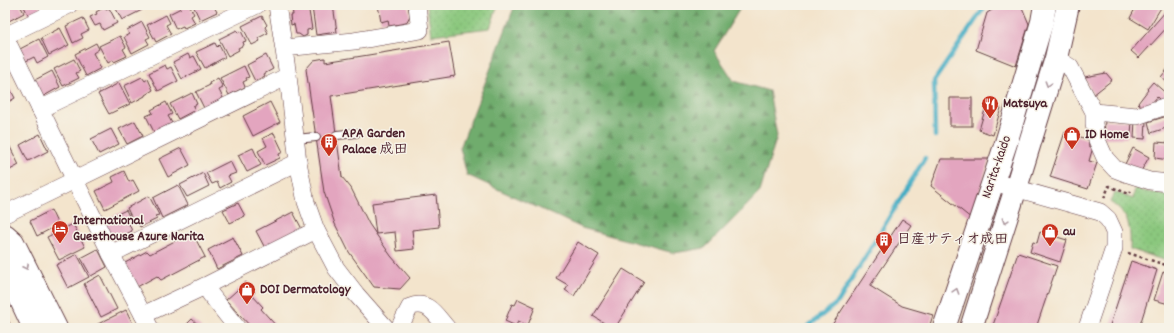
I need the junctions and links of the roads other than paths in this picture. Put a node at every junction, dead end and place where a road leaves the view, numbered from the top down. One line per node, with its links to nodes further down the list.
1 (69, 5): 7 (street)
2 (257, 5): 12 (street)
3 (277, 5): 8 (street)
4 (417, 5): 8 (street)
5 (1068, 5): 9 (main road, Narita-kaido)
6 (1039, 11): 20 (main road, Narita-kaido)
7 (5, 36): 12 (street)
8 (284, 48): 10 (street)
9 (1056, 58): 13 (street); 22 (main road, Narita-kaido, one-way to 22)
10 (288, 76): 17 (street); 19 (street)
11 (1169, 105): 13 (street)
12 (40, 110): 19 (street)
13 (1094, 112): 21 (street)
14 (356, 133): 15 (lane)
15 (337, 134)
16 (316, 137): 17 (lane)
17 (296, 139): 18 (street)
18 (298, 162): 24 (street); 26 (street)
19 (74, 180): 23 (street); 26 (street)
20 (992, 183): 22 (street); 36 (main road, Narita-kaido, one-way to 20)
21 (1169, 183)
22 (1016, 188): 37 (main road, Narita-kaido, one-way to 37); 38 (street)
23 (5, 214)
24 (316, 230): 28 (street); 33 (street)
25 (5, 235): 31 (main road, one-way to 31)
26 (111, 254): 29 (street)
27 (5, 266): 30 (main road)
28 (206, 286): 29 (street); 32 (street)
29 (146, 322)
30 (34, 328)
31 (56, 328)
32 (237, 328)
33 (386, 328)
34 (399, 328): 35 (street)
35 (447, 328)
36 (944, 328)
37 (971, 328)
38 (1087, 328)

